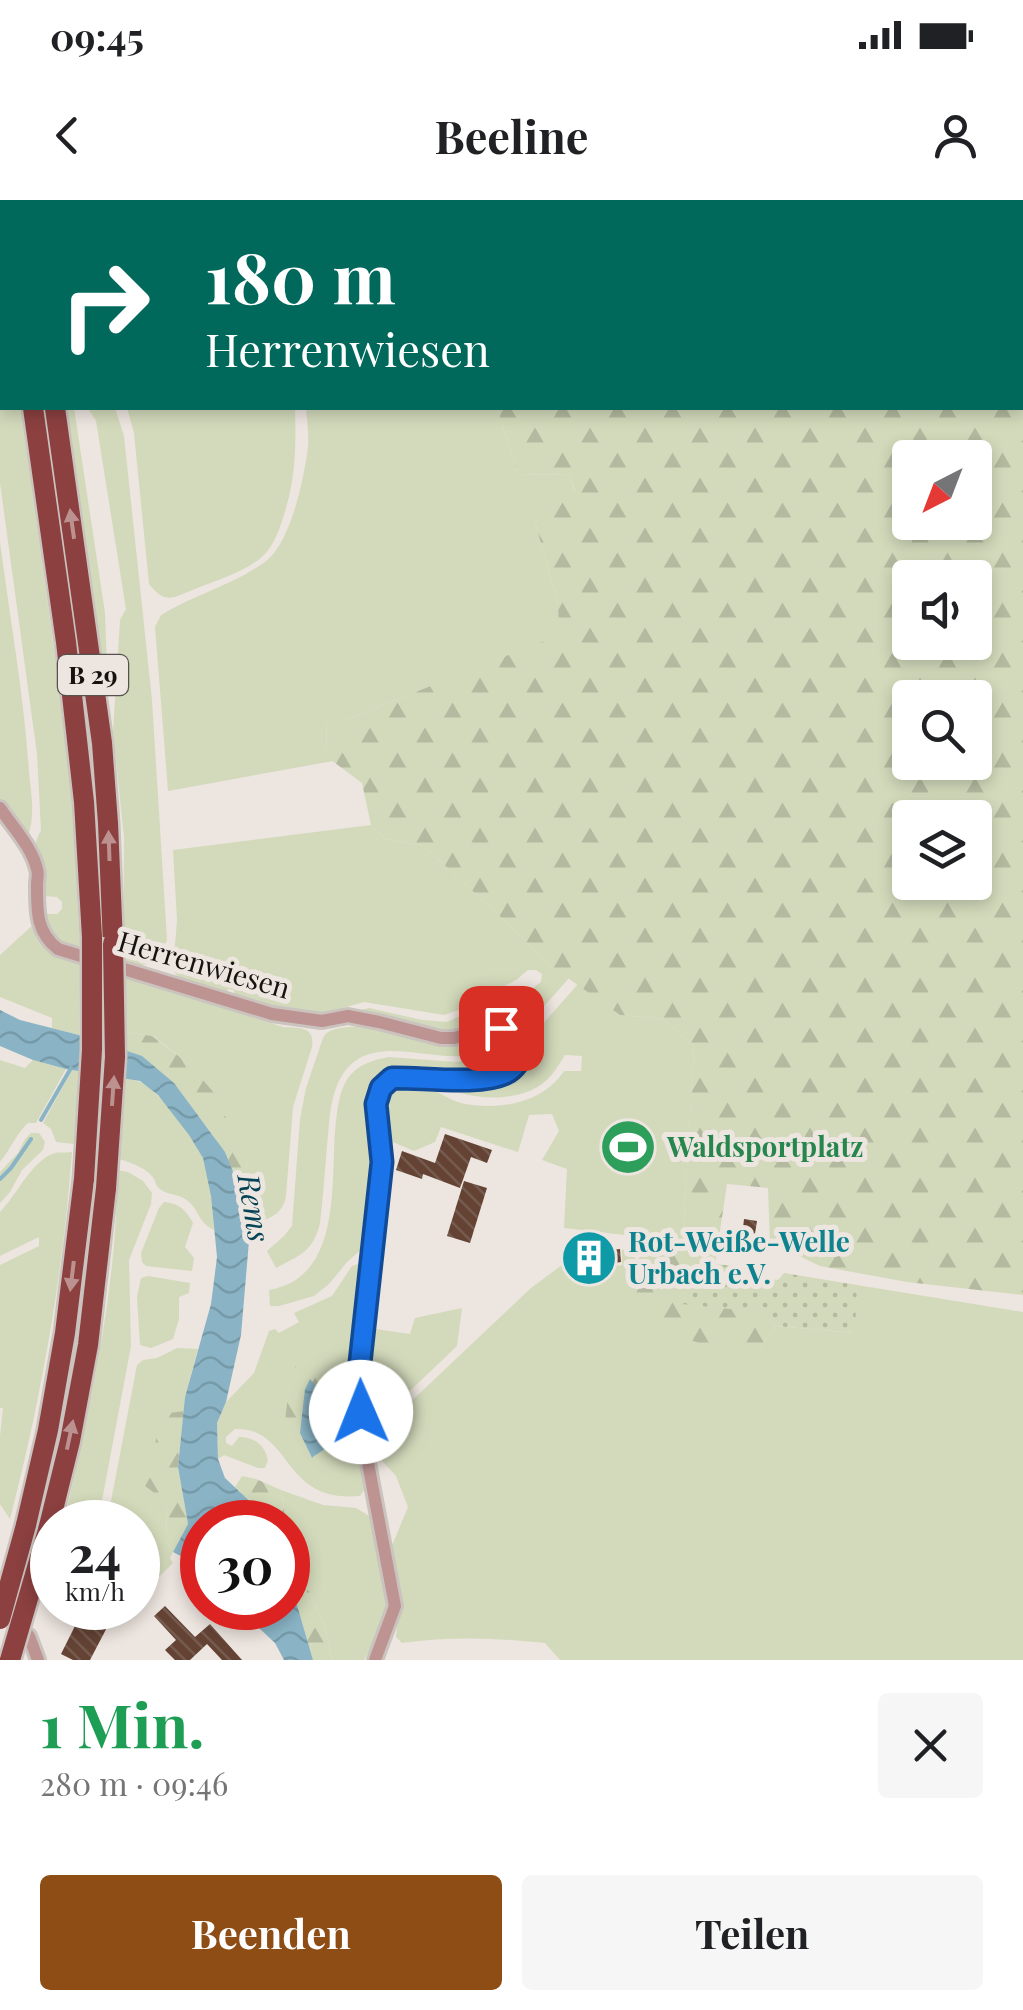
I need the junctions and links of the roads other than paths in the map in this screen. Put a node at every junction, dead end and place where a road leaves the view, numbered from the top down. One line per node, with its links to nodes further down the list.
1 (33, 410): 4 (highway, B 29, one-way to 4, bridge)
2 (55, 410): 5 (highway, B 29, one-way to 2, bridge)
3 (0, 808): 7 (street, Herrenwiesen)
4 (0, 1618): 6 (street)
5 (10, 1660)
6 (38, 1660)
7 (375, 1660)

